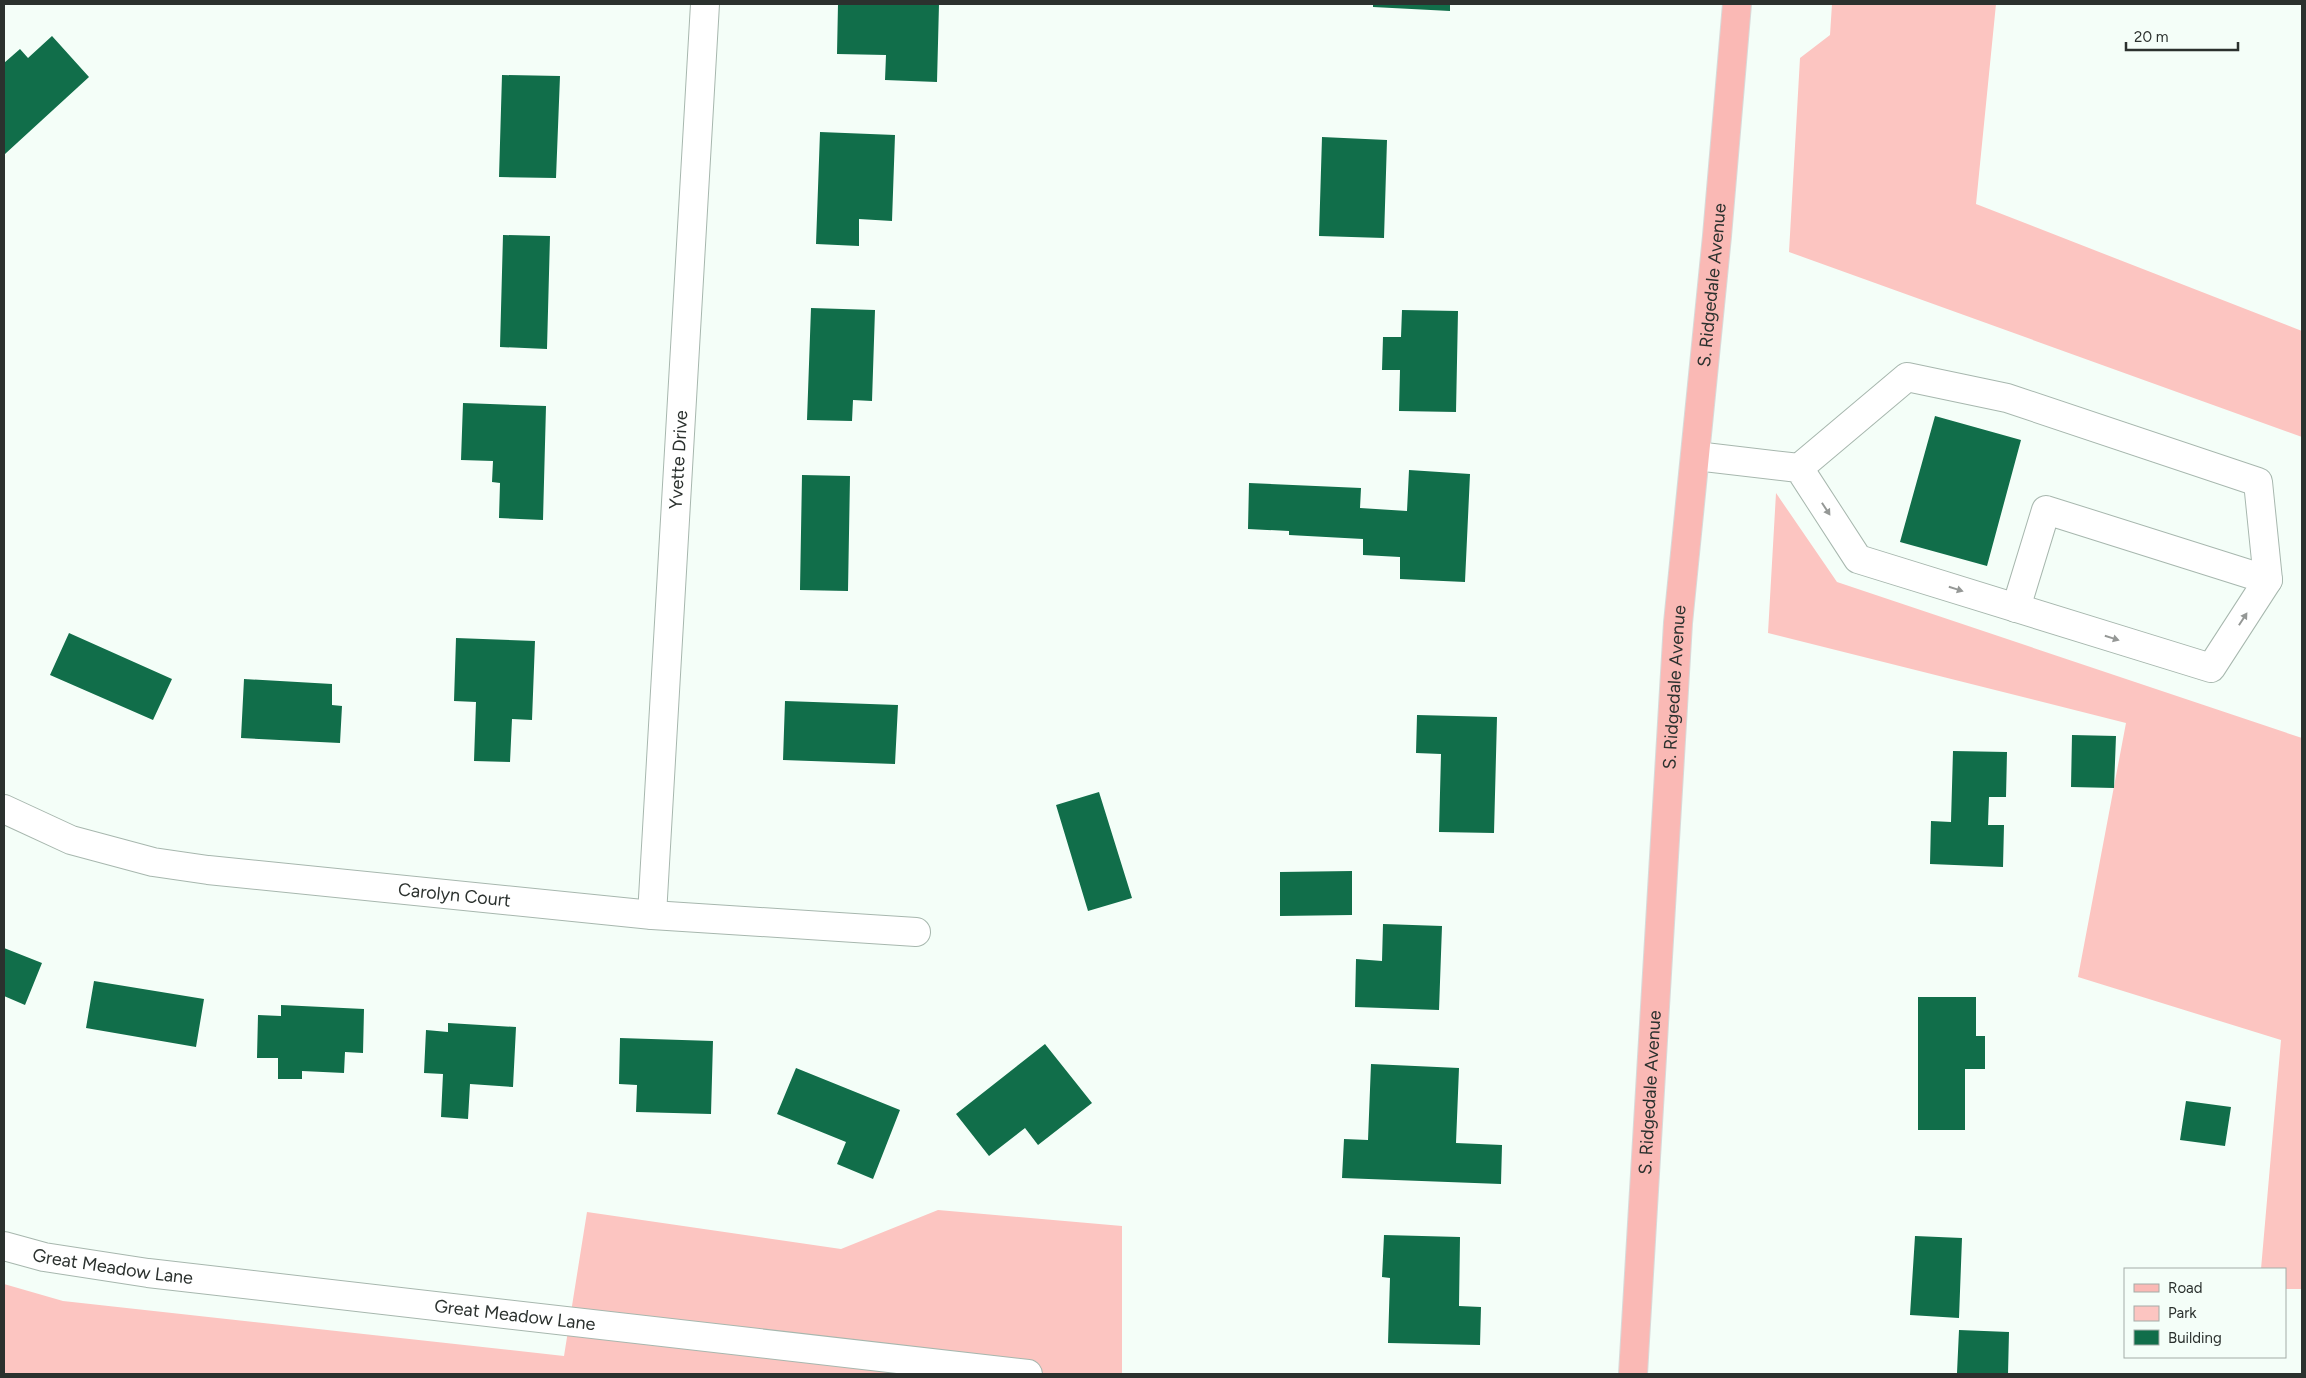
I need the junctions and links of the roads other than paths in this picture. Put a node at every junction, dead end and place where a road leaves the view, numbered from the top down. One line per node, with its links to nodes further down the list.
1 (705, 4): 8 (street, Yvette Drive)
2 (1737, 4): 3 (main road, S. Ridgedale Avenue)
3 (1696, 456): 4 (street); 12 (main road, S. Ridgedale Avenue)
4 (1800, 468): 5 (street); 6 (street, one-way to 6)
5 (2268, 580): 6 (street, one-way to 5); 6 (street)
6 (2016, 608)
7 (4, 809): 8 (street, Carolyn Court)
8 (652, 915): 9 (street, Carolyn Court)
9 (916, 932)
10 (4, 1246): 11 (street, Great Meadow Lane)
11 (1028, 1374)
12 (1633, 1374)

